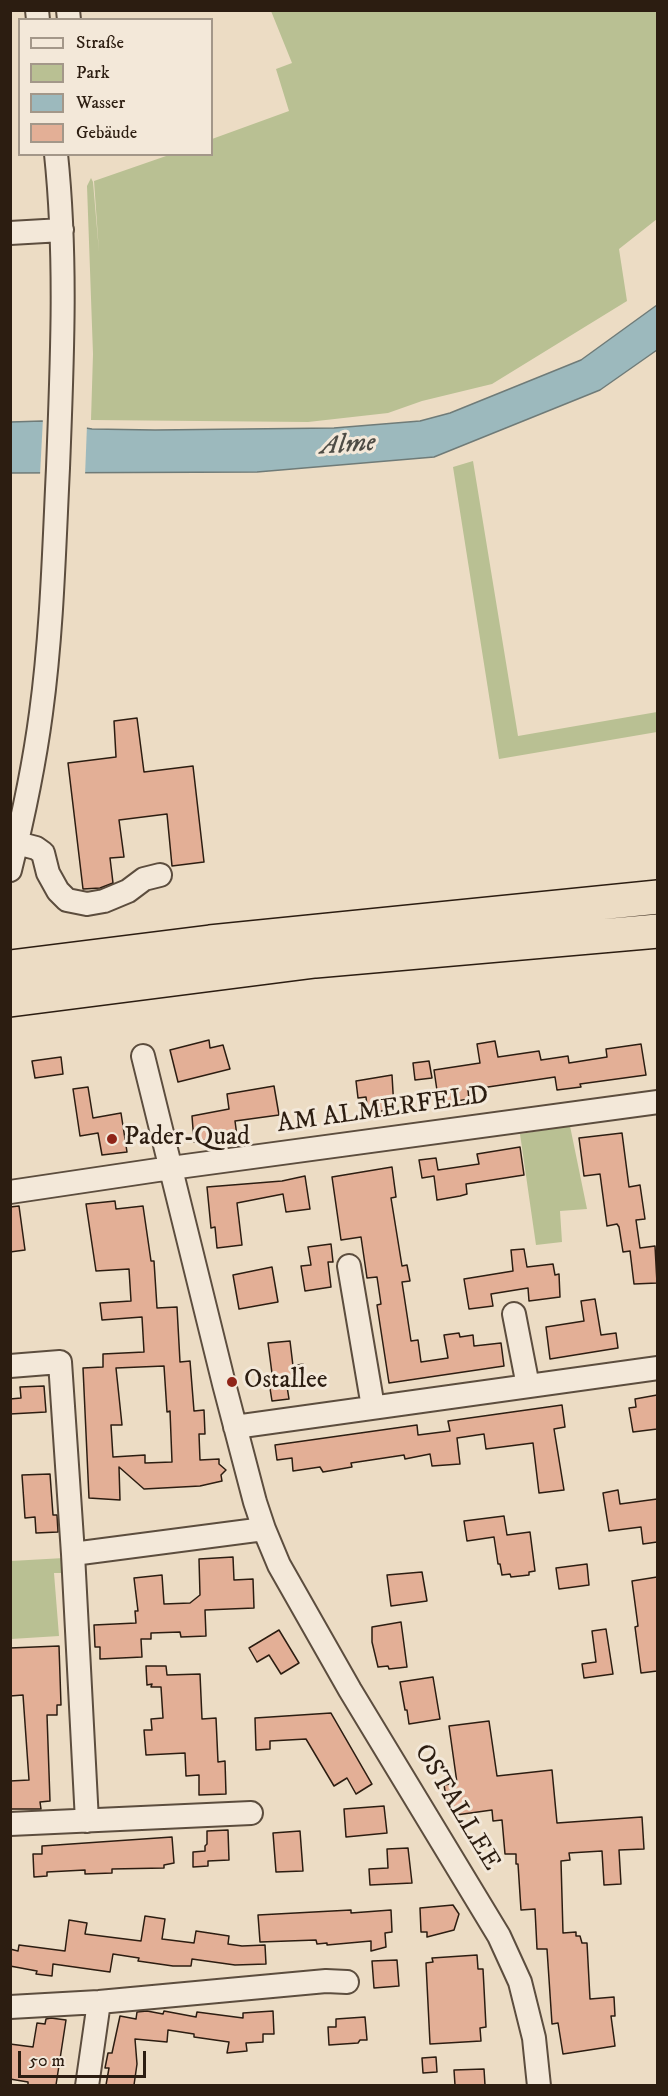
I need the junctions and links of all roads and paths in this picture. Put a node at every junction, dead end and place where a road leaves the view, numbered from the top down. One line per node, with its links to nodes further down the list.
1 (56, 156): 2 (street)
2 (62, 230): 3 (street); 4 (street)
3 (10, 233)
4 (17, 843): 5 (street); 6 (street)
5 (10, 870)
6 (160, 875)
7 (652, 897): 9 (highway)
8 (654, 931): 10 (highway)
9 (10, 967)
10 (10, 1000)
11 (142, 1056): 13 (street, OSTALLEE)
12 (657, 1102): 13 (street, AM ALMERFELD)
13 (171, 1168): 14 (street, AM ALMERFELD); 21 (street, OSTALLEE)
14 (10, 1192)
15 (349, 1266): 20 (street)
16 (514, 1314): 19 (street)
17 (10, 1366): 23 (street)
18 (657, 1368): 19 (street)
19 (528, 1386): 20 (street)
20 (372, 1407): 21 (street)
21 (235, 1427): 22 (street, OSTALLEE)
22 (264, 1529): 23 (street); 31 (street, OSTALLEE)
23 (73, 1554): 25 (street)
24 (251, 1813): 25 (street)
25 (87, 1821): 26 (street)
26 (10, 1824)
27 (347, 1982): 28 (street)
28 (99, 2002): 29 (street); 30 (street)
29 (10, 2007)
30 (87, 2085)
31 (538, 2085)

